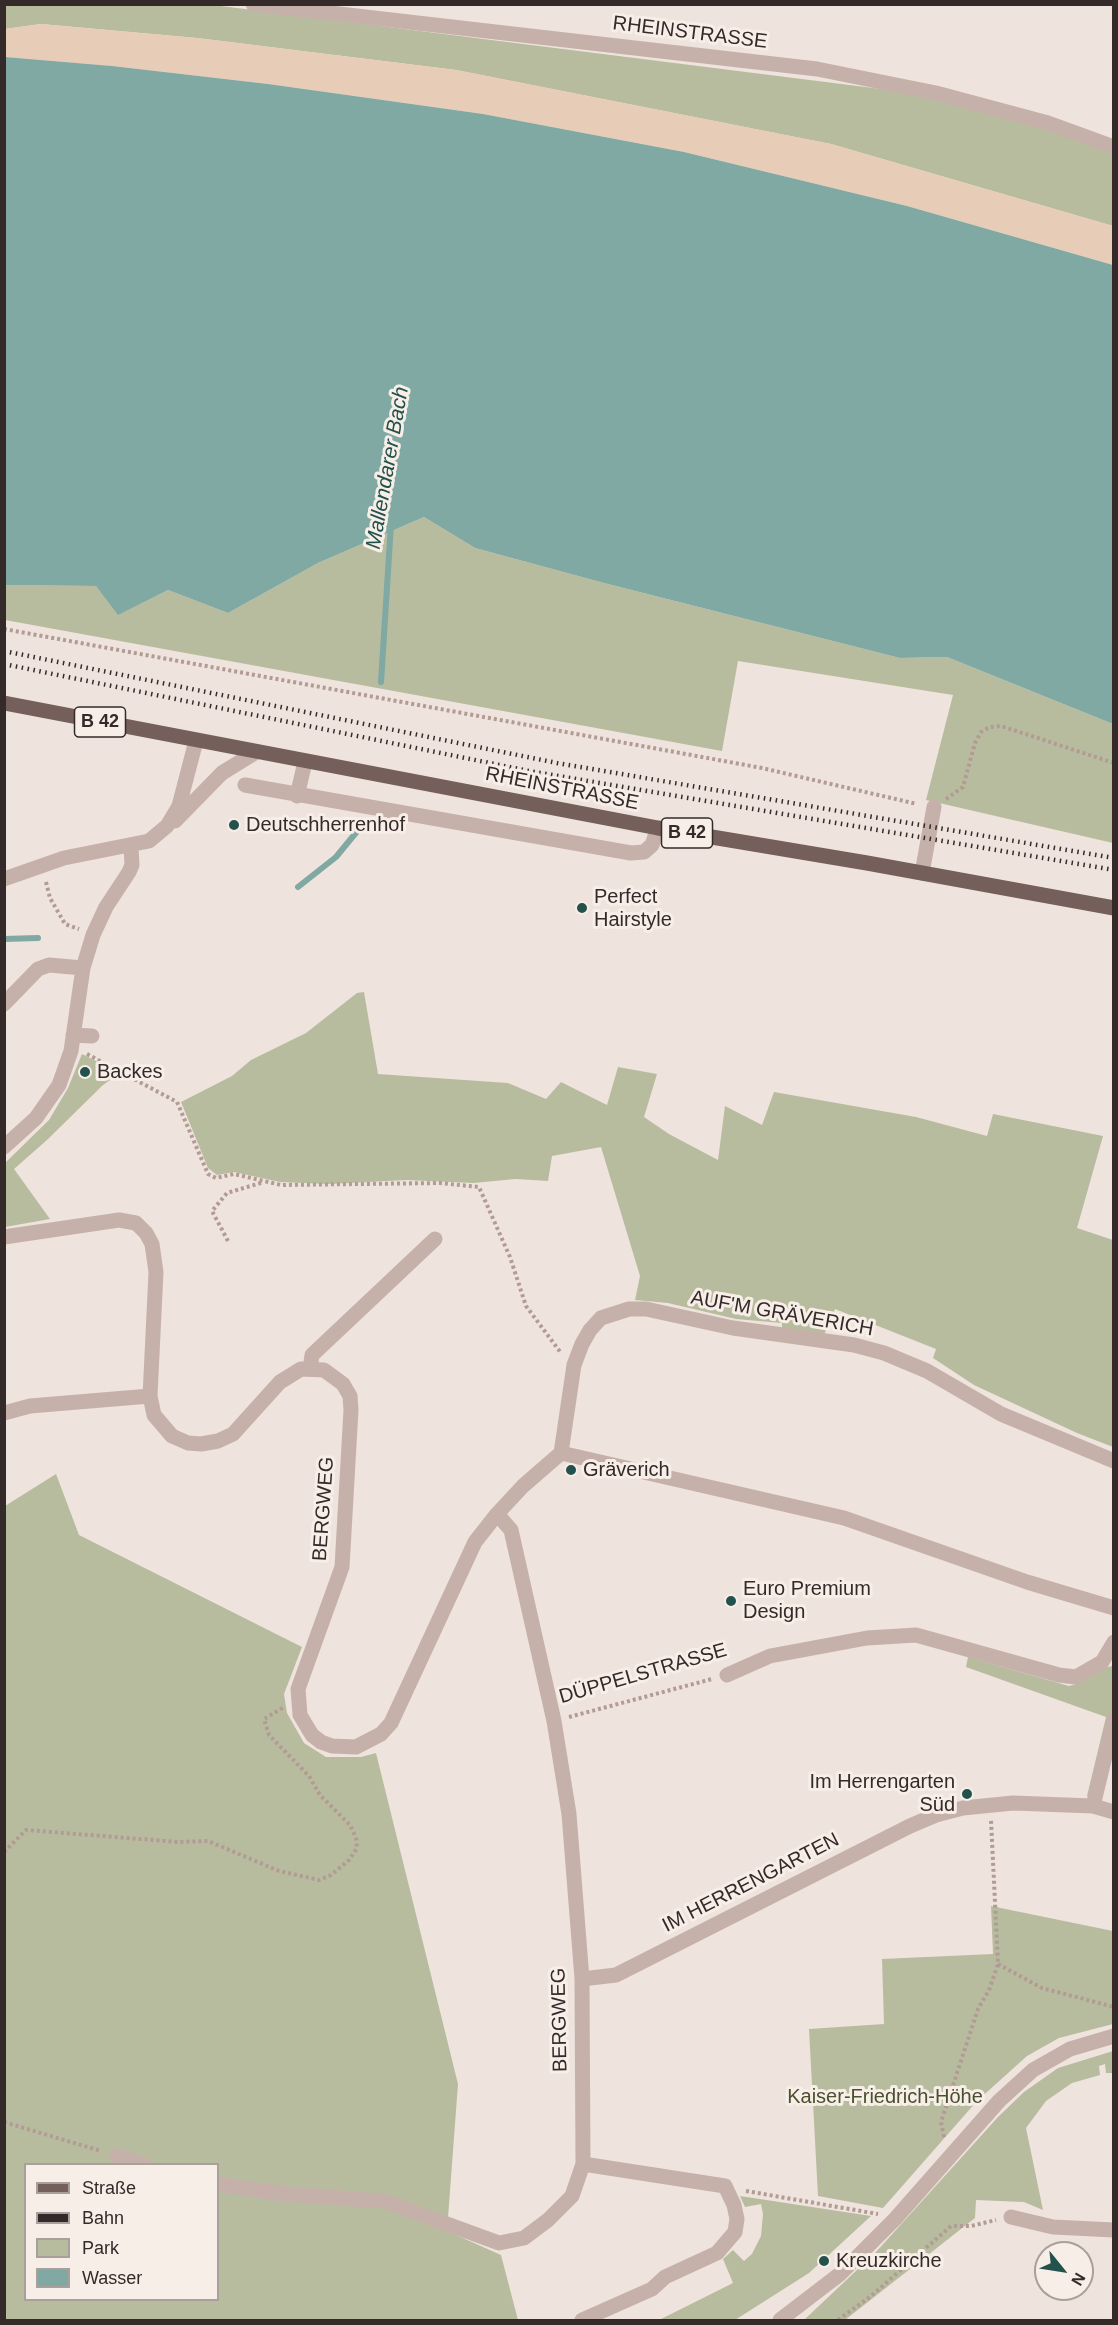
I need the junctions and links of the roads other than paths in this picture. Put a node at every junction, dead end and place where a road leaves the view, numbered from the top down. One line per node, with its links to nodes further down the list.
1 (254, 4): 2 (street, RHEINSTRASSE)
2 (1113, 147)
3 (4, 703): 4 (main road, RHEINSTRASSE / B 42)
4 (196, 741): 5 (main road, RHEINSTRASSE / B 42); 10 (street)
5 (256, 752): 6 (main road, RHEINSTRASSE / B 42); 10 (street)
6 (305, 762): 8 (street); 11 (main road, RHEINSTRASSE / B 42)
7 (245, 785): 8 (street)
8 (297, 796): 11 (street)
9 (934, 807): 13 (street)
10 (167, 826): 12 (street)
11 (658, 828): 13 (main road, RHEINSTRASSE / B 42)
12 (131, 847): 14 (street); 16 (street)
13 (922, 873): 15 (main road, RHEINSTRASSE / B 42)
14 (4, 879)
15 (1113, 908)
16 (84, 968): 17 (street); 19 (street)
17 (4, 1004)
18 (92, 1036): 19 (street)
19 (73, 1040): 20 (street)
20 (4, 1147)
21 (4, 1237): 24 (street)
22 (435, 1239): 23 (street)
23 (310, 1369): 24 (street); 28 (street, BERGWEG)
24 (150, 1396): 25 (street)
25 (4, 1413)
26 (561, 1453): 27 (street, AUF'M GRÄVERICH); 28 (street, BERGWEG); 29 (street)
27 (1113, 1461)
28 (497, 1514): 35 (street, BERGWEG)
29 (1113, 1608)
30 (1113, 1642): 31 (street, DÜPPELSTRASSE)
31 (727, 1675)
32 (1113, 1719): 33 (street)
33 (1093, 1806): 34 (street, IM HERRENGARTEN); 35 (street, IM HERRENGARTEN)
34 (1113, 1812)
35 (582, 1979): 39 (street, BERGWEG)
36 (1113, 2036): 44 (street)
37 (116, 2156): 38 (street)
38 (140, 2163)
39 (583, 2164): 40 (street, BERGWEG); 43 (street)
40 (219, 2184)
41 (1011, 2217): 42 (street)
42 (1113, 2230)
43 (582, 2320)
44 (780, 2320)

